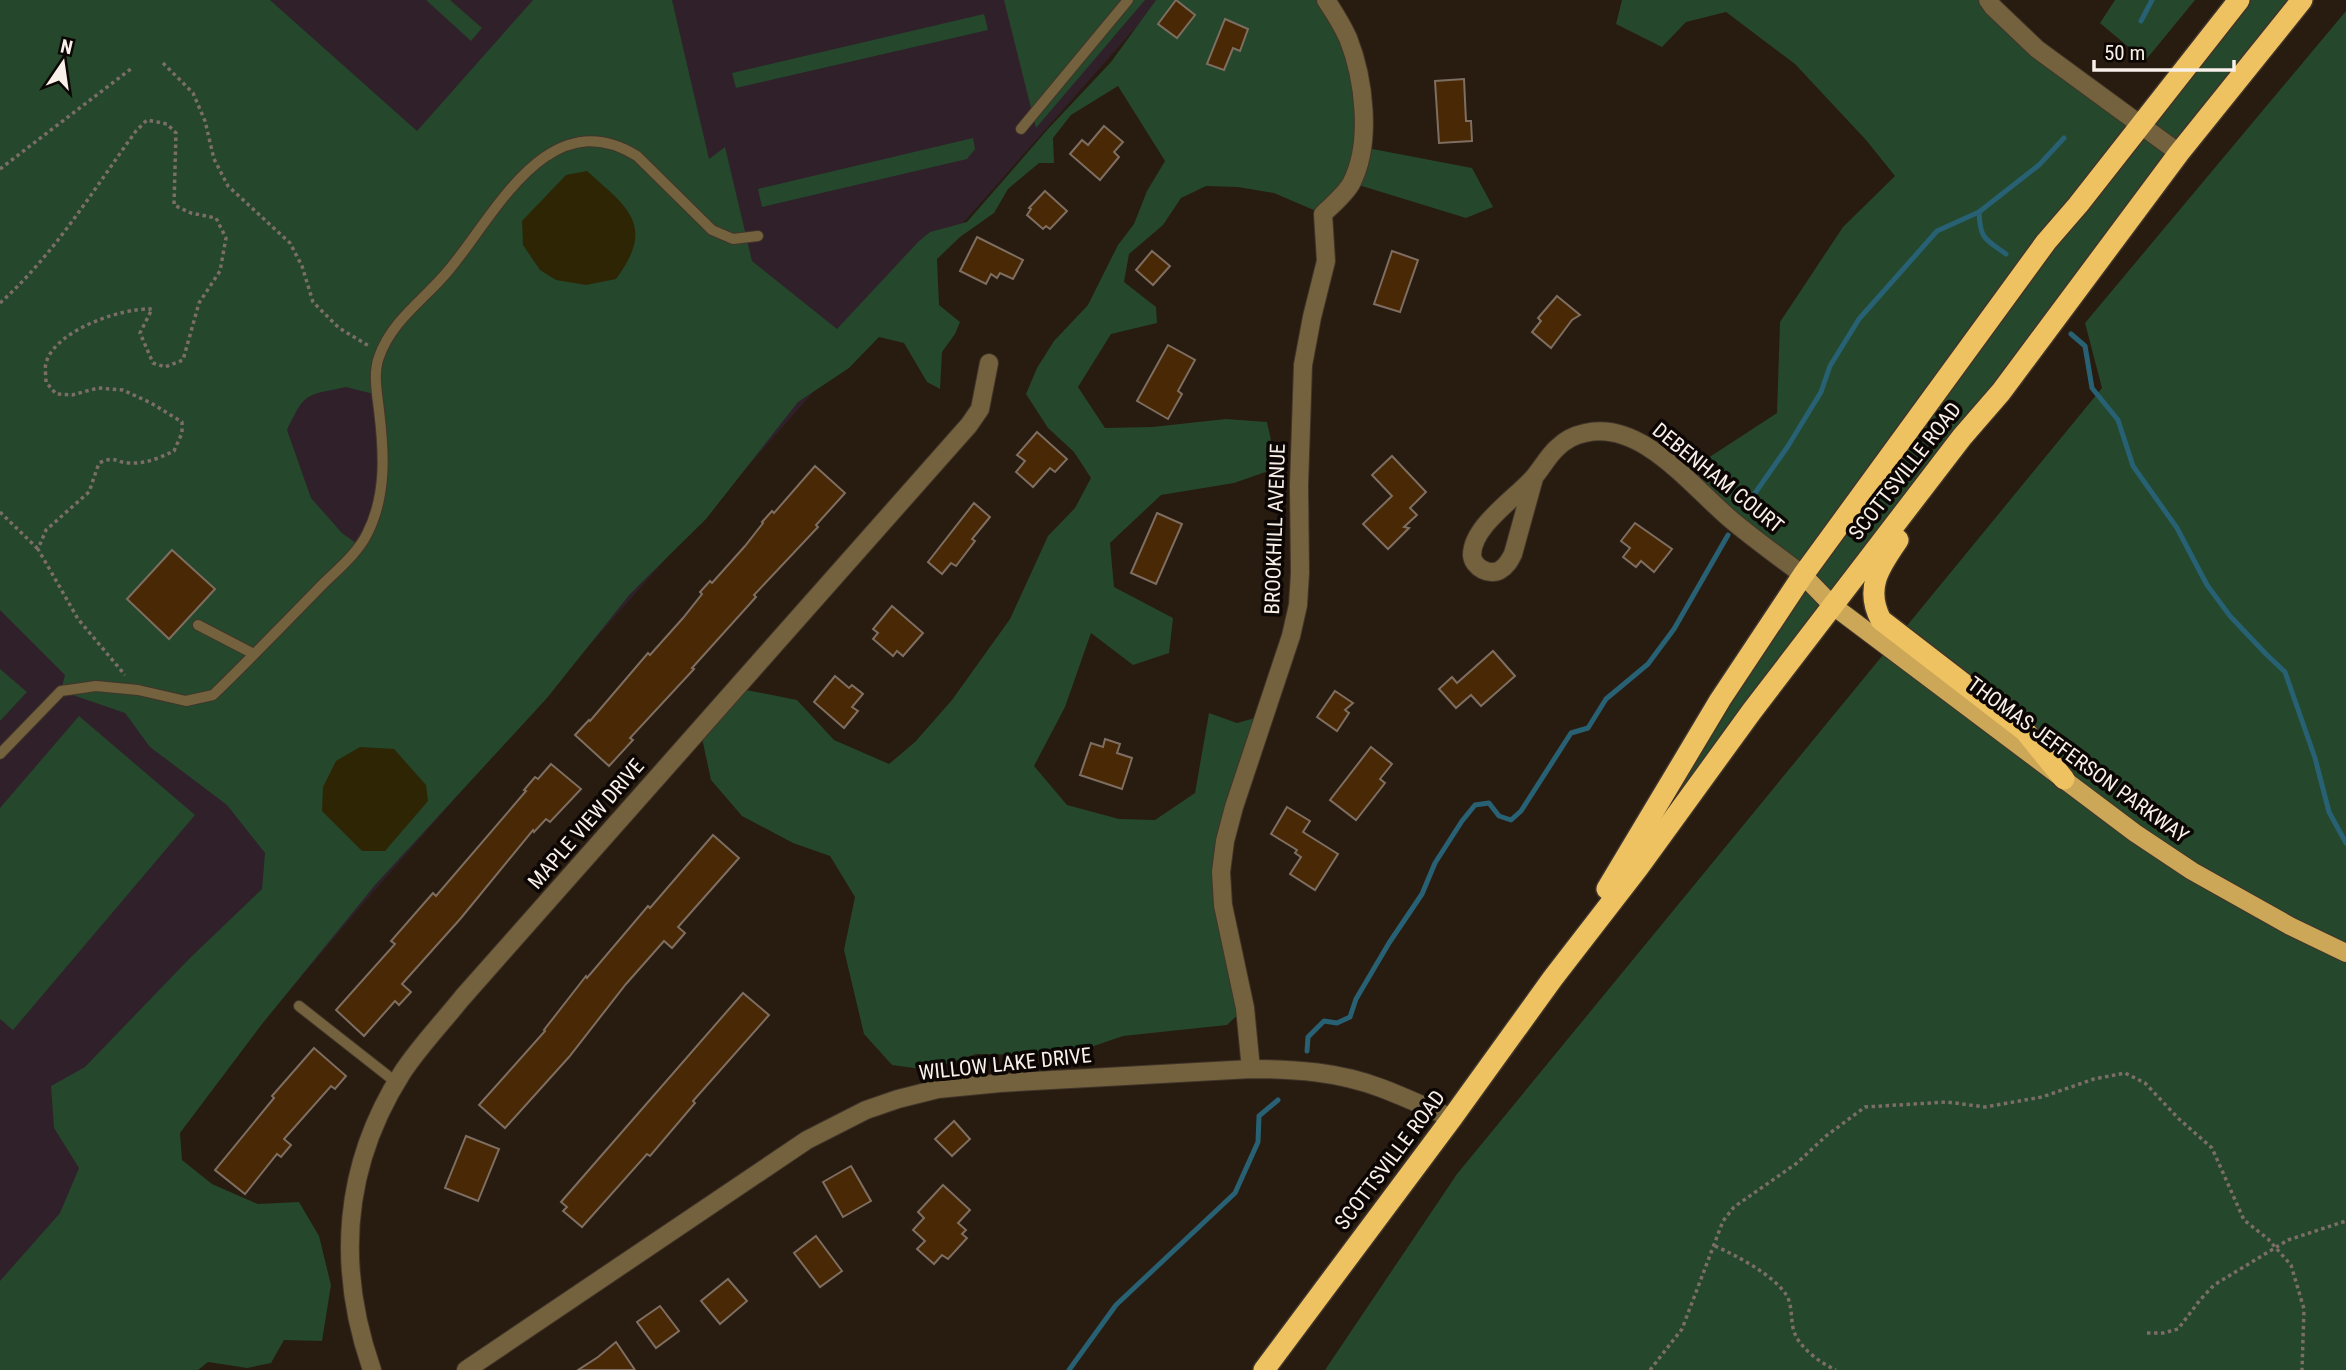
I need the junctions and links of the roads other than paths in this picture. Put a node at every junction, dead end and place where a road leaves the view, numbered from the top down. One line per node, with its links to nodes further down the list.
1 (1128, 0): 7 (lane)
2 (1326, 0): 22 (street, BROOKHILL AVENUE)
3 (1988, 0): 6 (street)
4 (2239, 0): 6 (highway, SCOTTSVILLE ROAD)
5 (2302, 0): 8 (highway, SCOTTSVILLE ROAD)
6 (2141, 125): 8 (street); 13 (highway, SCOTTSVILLE ROAD)
7 (1021, 129)
8 (2179, 153): 11 (highway, SCOTTSVILLE ROAD)
9 (758, 236): 16 (lane)
10 (989, 363): 23 (street, MAPLE VIEW DRIVE)
11 (2001, 392): 14 (highway, SCOTTSVILLE ROAD); 18 (highway)
12 (1534, 478): 12 (street, DEBENHAM COURT); 13 (street, DEBENHAM COURT)
13 (1803, 575): 14 (main road, THOMAS JEFFERSON PARKWAY); 20 (highway, SCOTTSVILLE ROAD)
14 (1832, 605): 18 (main road, THOMAS JEFFERSON PARKWAY); 20 (highway, SCOTTSVILLE ROAD)
15 (198, 625): 16 (lane)
16 (254, 654): 17 (lane)
17 (0, 754)
18 (2064, 779): 19 (main road, THOMAS JEFFERSON PARKWAY)
19 (2346, 953)
20 (1553, 978): 24 (highway, SCOTTSVILLE ROAD)
21 (299, 1006): 23 (lane)
22 (1251, 1069): 24 (street, WILLOW LAKE DRIVE); 26 (street, WILLOW LAKE DRIVE)
23 (397, 1083): 25 (street, MAPLE VIEW DRIVE)
24 (1452, 1118): 27 (highway, SCOTTSVILLE ROAD)
25 (373, 1370)
26 (466, 1370)
27 (1264, 1370)

